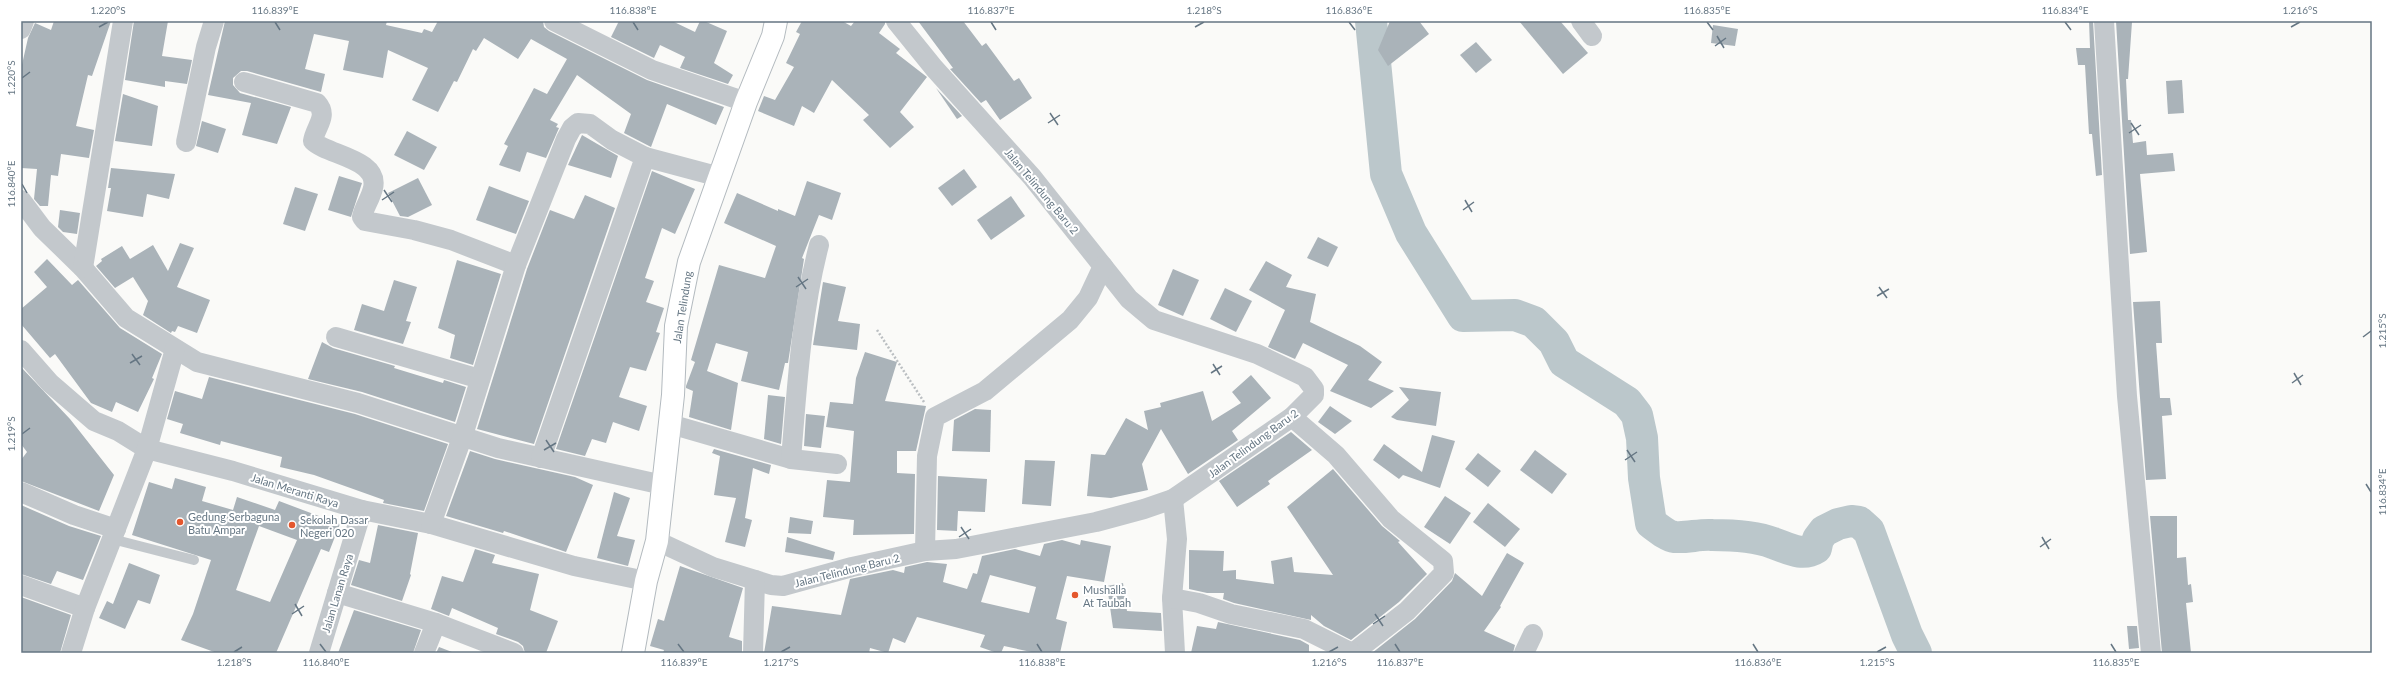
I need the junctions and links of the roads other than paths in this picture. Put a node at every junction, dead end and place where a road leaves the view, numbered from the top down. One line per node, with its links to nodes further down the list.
1 (24, 21): 8 (street)
2 (123, 21): 18 (street)
3 (214, 21): 11 (street)
4 (554, 21): 10 (street)
5 (776, 21): 10 (main road, Jalan Telindung)
6 (896, 21): 17 (street, Jalan Telindung Baru 2)
7 (2104, 21): 57 (street)
8 (21, 29)
9 (244, 82): 16 (street)
10 (746, 102): 13 (main road, Jalan Telindung)
11 (186, 142)
12 (645, 157): 13 (street); 16 (street); 27 (street)
13 (720, 177): 24 (main road, Jalan Telindung)
14 (21, 200): 18 (street)
15 (819, 245): 28 (street)
16 (516, 265): 22 (street)
17 (1103, 266): 23 (street, Jalan Telindung Baru 2); 37 (street)
18 (83, 268): 20 (street)
19 (336, 338): 22 (street)
20 (175, 349): 25 (street); 26 (street)
21 (21, 350): 26 (street, Jalan Meranti Raya)
22 (480, 379): 25 (street)
23 (1292, 417): 32 (street, Jalan Telindung Baru 2); 55 (street)
24 (670, 424): 28 (street); 30 (main road, Jalan Telindung)
25 (463, 436): 27 (street); 34 (street)
26 (147, 449): 33 (street, Jalan Meranti Raya); 35 (street)
27 (541, 458): 30 (street)
28 (791, 459): 29 (street)
29 (836, 464)
30 (663, 485): 36 (main road, Jalan Telindung)
31 (21, 492): 35 (street)
32 (1173, 499): 37 (street, Jalan Telindung Baru 2); 43 (street)
33 (362, 510): 34 (street, Jalan Meranti Raya); 42 (street, Jalan Lanan Raya)
34 (431, 524): 40 (street, Jalan Meranti Raya)
35 (114, 534): 38 (lane); 44 (street)
36 (657, 541): 39 (street, Jalan Telindung Baru 2); 40 (main road, Jalan Telindung)
37 (925, 551): 39 (street, Jalan Telindung Baru 2)
38 (194, 560)
39 (755, 580): 53 (street)
40 (646, 582): 52 (main road, Jalan Telindung)
41 (21, 585): 44 (street)
42 (337, 593): 45 (street); 49 (street, Jalan Lanan Raya)
43 (1172, 598): 47 (street); 54 (street)
44 (85, 608): 48 (street)
45 (436, 623): 50 (street); 51 (street)
46 (1533, 634): 56 (street)
47 (1320, 645): 55 (street)
48 (71, 653)
49 (319, 653)
50 (424, 653)
51 (514, 653)
52 (634, 653)
53 (753, 653)
54 (1175, 653)
55 (1352, 653)
56 (1524, 653)
57 (2151, 653)

